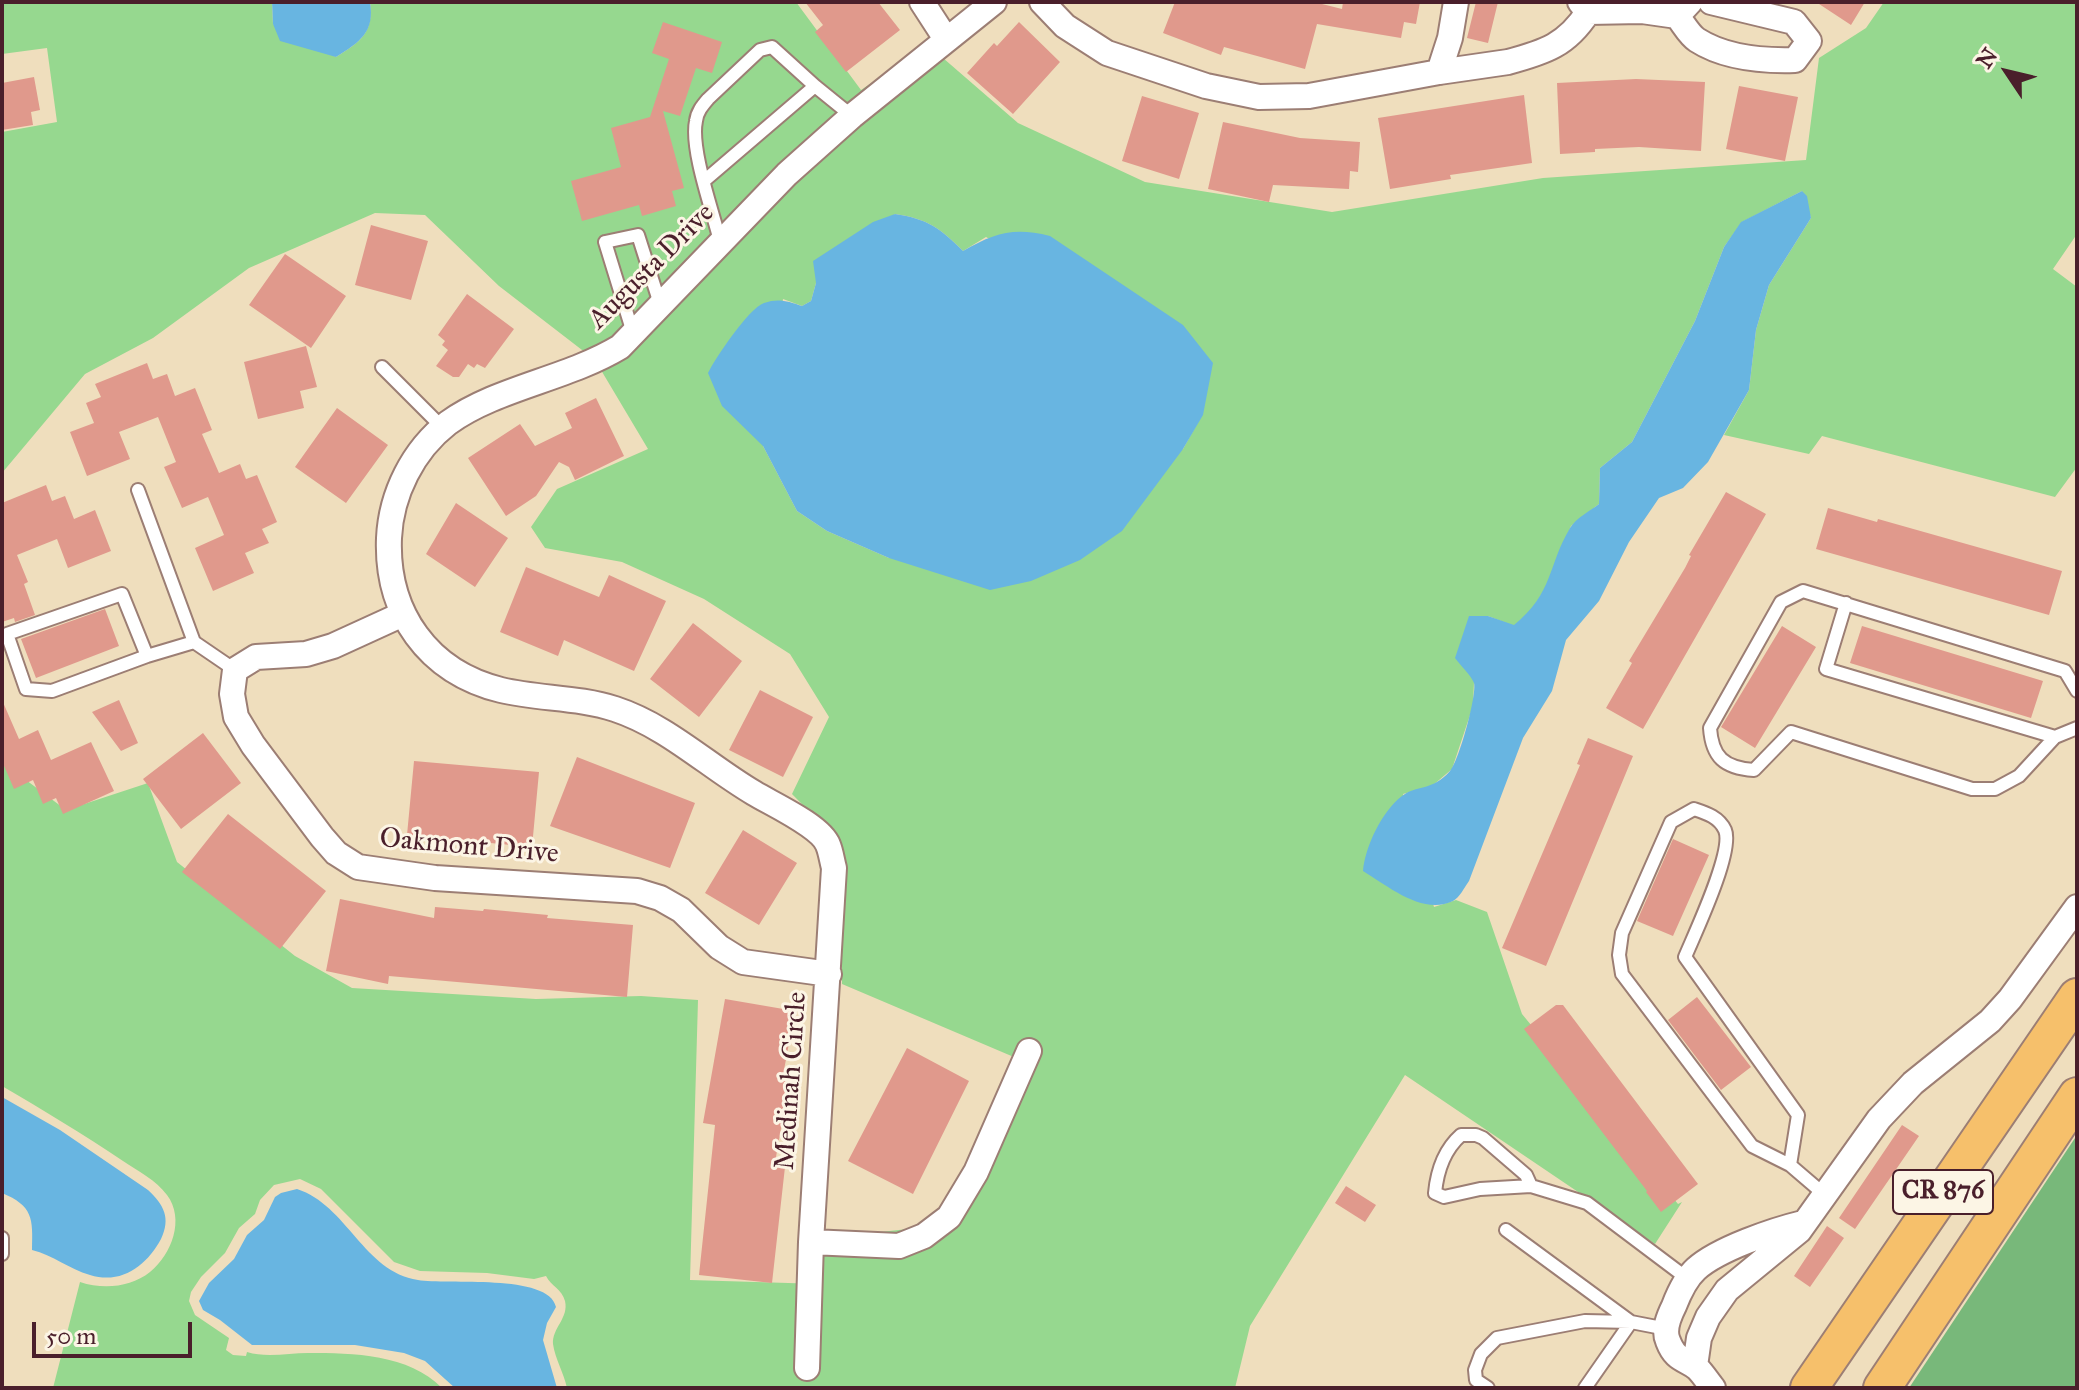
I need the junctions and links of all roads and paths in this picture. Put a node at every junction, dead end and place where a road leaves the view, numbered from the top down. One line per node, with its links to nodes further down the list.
1 (922, 2): 8 (street)
2 (994, 2): 8 (street, Augusta Drive)
3 (1042, 2): 9 (street)
4 (1456, 2): 9 (street)
5 (1711, 2): 7 (street)
6 (1584, 7): 7 (street); 9 (street)
7 (1683, 9)
8 (946, 39): 11 (street, Augusta Drive)
9 (1439, 72)
10 (815, 86): 11 (lane); 12 (lane); 12 (lane)
11 (852, 116): 13 (street, Augusta Drive)
12 (704, 181): 13 (lane)
13 (720, 241): 14 (street, Augusta Drive)
14 (660, 304): 15 (street, Augusta Drive); 15 (lane)
15 (634, 335): 17 (street, Augusta Drive)
16 (382, 367): 17 (lane)
17 (443, 428): 20 (street, Augusta Drive)
18 (138, 490): 21 (lane)
19 (1846, 603): 24 (lane); 26 (lane); 26 (lane)
20 (403, 614): 23 (street); 28 (street, Medinah Circle)
21 (194, 642): 22 (lane); 23 (lane)
22 (147, 656): 22 (lane)
23 (235, 670): 28 (street, Oakmont Drive)
24 (2077, 691)
25 (2077, 728): 26 (lane)
26 (2055, 737)
27 (2077, 907): 34 (street)
28 (829, 974): 38 (street, Medinah Circle)
29 (2077, 997): 48 (main road, CR 876)
30 (1029, 1051): 38 (street)
31 (2077, 1096): 49 (main road, CR 876)
32 (1790, 1165): 32 (lane); 34 (lane)
33 (1531, 1186): 33 (lane); 40 (lane)
34 (1825, 1195): 35 (street)
35 (1805, 1222): 40 (street); 43 (street)
36 (1506, 1230): 41 (lane)
37 (2, 1238): 39 (lane)
38 (811, 1242): 44 (street, Medinah Circle)
39 (2, 1254)
40 (1688, 1279): 42 (street)
41 (1631, 1322): 42 (lane); 45 (lane); 46 (lane)
42 (1667, 1329): 43 (street)
43 (1695, 1366): 47 (street)
44 (807, 1368)
45 (1488, 1388)
46 (1585, 1388)
47 (1713, 1388)
48 (1809, 1388)
49 (1882, 1388)

